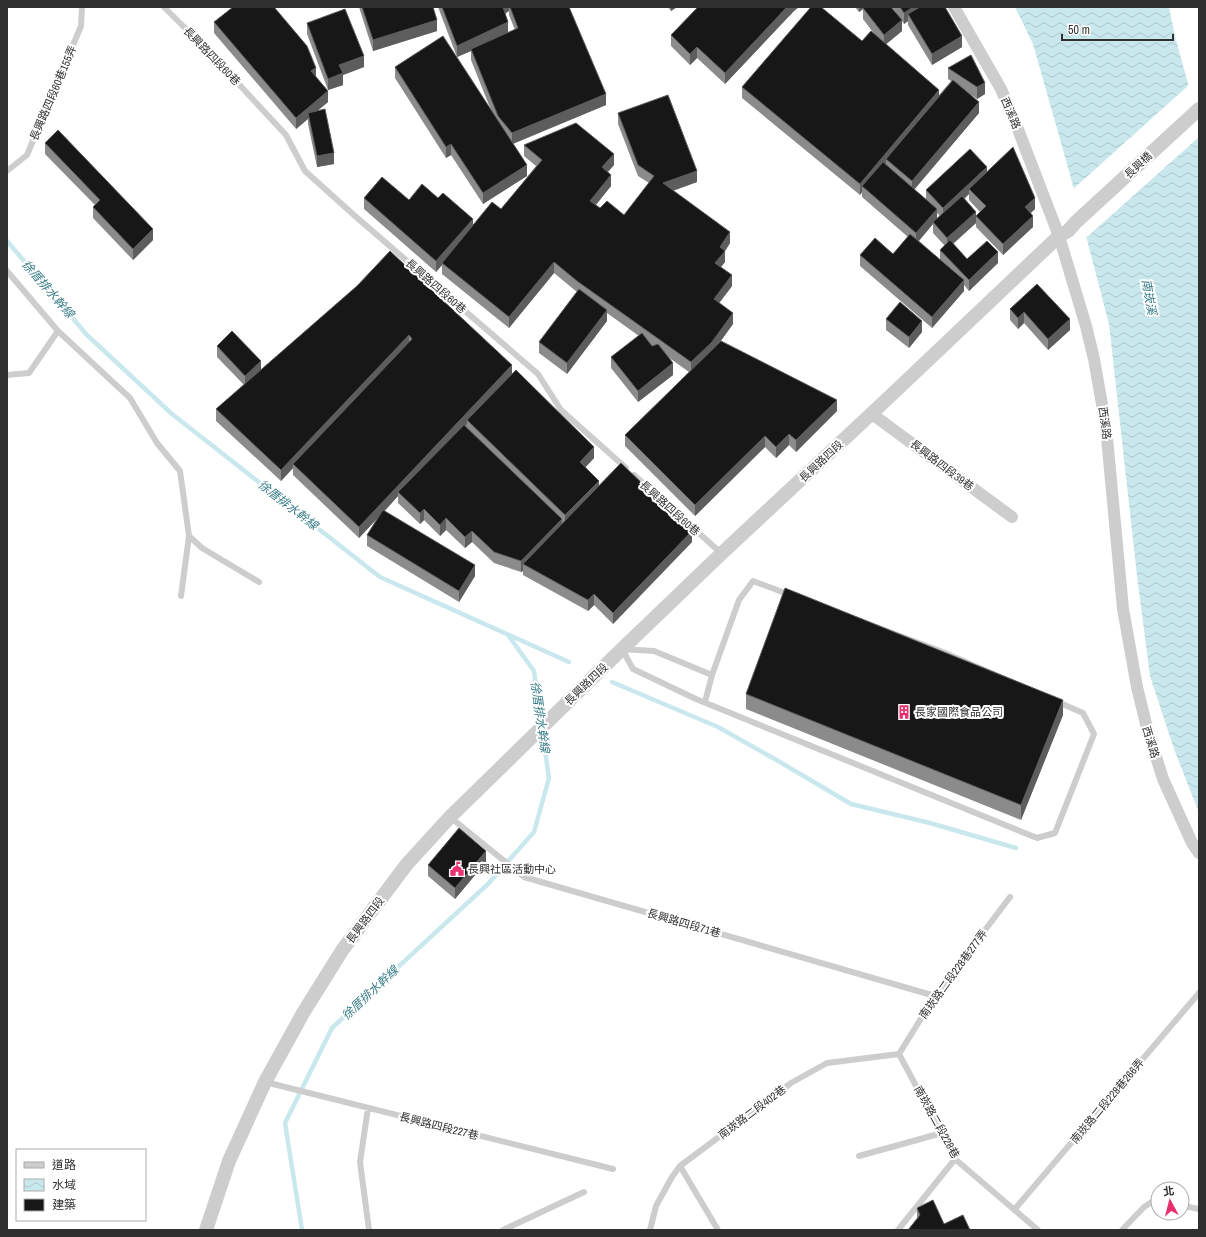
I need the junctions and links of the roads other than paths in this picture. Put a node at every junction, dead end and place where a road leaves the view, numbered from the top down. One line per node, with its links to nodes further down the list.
1 (82, 7): 5 (lane, 長興路四段60巷155弄)
2 (164, 7): 14 (lane, 長興路四段60巷)
3 (954, 7): 7 (street, 西溪路)
4 (1199, 109): 6 (street, 長興橋)
5 (7, 171)
6 (1076, 222): 7 (street, 長興路四段)
7 (1059, 236): 11 (street, 長興路四段); 21 (street, 西溪路)
8 (7, 271): 9 (lane)
9 (58, 331): 10 (lane); 13 (lane)
10 (7, 375)
11 (872, 414): 12 (street, 長興路四段39巷); 14 (street, 長興路四段)
12 (1012, 517)
13 (189, 536): 15 (lane); 16 (lane)
14 (721, 554): 17 (street, 長興路四段)
15 (259, 582)
16 (181, 596)
17 (622, 649): 18 (lane); 19 (lane); 20 (street, 長興路四段)
18 (712, 675): 19 (lane); 19 (lane)
19 (705, 702)
20 (450, 817): 24 (lane, 長興路四段71巷); 26 (street, 長興路四段)
21 (1199, 854)
22 (1010, 897): 24 (lane, 南崁路二段228巷277弄)
23 (1199, 993): 35 (lane, 南崁路二段228巷266弄)
24 (935, 996): 25 (lane, 南崁路二段228巷277弄)
25 (899, 1054): 28 (lane, 南崁路二段228巷); 31 (lane, 南崁路二段402巷)
26 (265, 1082): 27 (lane, 長興路四段227巷); 36 (street, 長興路四段)
27 (368, 1108): 32 (lane, 長興路四段227巷); 37 (lane)
28 (942, 1133): 29 (lane); 30 (lane, 南崁路二段228巷)
29 (859, 1156)
30 (955, 1159): 35 (lane, 南崁路二段228巷); 41 (lane)
31 (680, 1166): 39 (lane, 南崁路二段402巷); 40 (lane)
32 (613, 1169)
33 (584, 1192): 38 (lane)
34 (1150, 1203): 43 (lane)
35 (1014, 1210): 42 (lane, 南崁路二段228巷)
36 (206, 1230)
37 (368, 1230)
38 (503, 1230)
39 (650, 1230)
40 (718, 1230)
41 (898, 1230)
42 (1038, 1230)
43 (1122, 1230)

